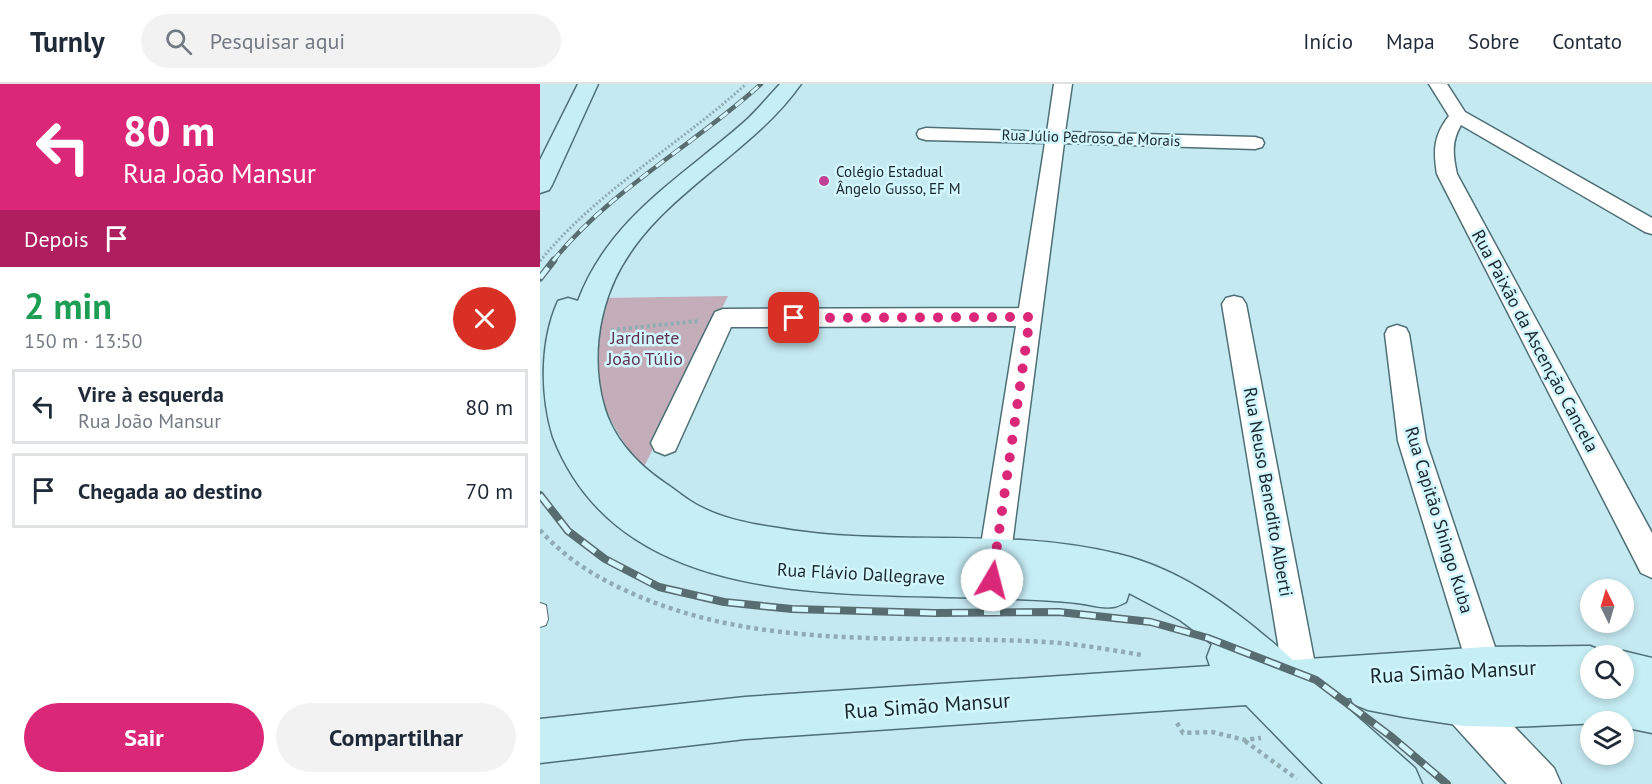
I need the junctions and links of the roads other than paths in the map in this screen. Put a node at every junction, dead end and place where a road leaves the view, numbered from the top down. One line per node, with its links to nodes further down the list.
1 (588, 84): 9 (main road)
2 (1063, 84): 7 (street)
3 (1438, 84): 5 (street)
4 (786, 89): 16 (main road, Rua Flávio Dallegrave); 16 (main road, Rua Flávio Dallegrave)
5 (1458, 116): 10 (street); 15 (street, Rua Paixão da Ascenção Cancela)
6 (926, 134): 7 (street, Rua Júlio Pedroso de Morais)
7 (1057, 137): 8 (street, Rua Júlio Pedroso de Morais); 12 (street)
8 (1255, 143)
9 (540, 185)
10 (1652, 227)
11 (1234, 304): 25 (street, Rua Neuso Benedito Alberti)
12 (1030, 317): 14 (street); 16 (street)
13 (1397, 334): 20 (street, Rua Capitão Shingo Kuba)
14 (665, 443)
15 (1652, 563)
16 (993, 568): 25 (main road, Rua Flávio Dallegrave)
17 (540, 611): 18 (lane)
18 (540, 619)
19 (1580, 667): 20 (main road, Rua Simão Mansur)
20 (1485, 668): 25 (main road, Rua Simão Mansur)
21 (1652, 668): 22 (street, Rua Simão Mansur)
22 (1634, 675)
23 (1652, 679): 24 (main road)
24 (1634, 680)
25 (1289, 681): 26 (main road, Rua Simão Mansur); 31 (main road, Rua Simão Mansur); 32 (main road, Rua Flávio Dallegrave)
26 (1380, 691): 29 (main road, Rua Simão Mansur); 32 (main road)
27 (1634, 695): 30 (main road)
28 (1586, 699): 29 (main road, Rua Simão Mansur)
29 (1464, 705): 33 (street)
30 (1652, 712)
31 (540, 741)
32 (1377, 777)
33 (1538, 784)

